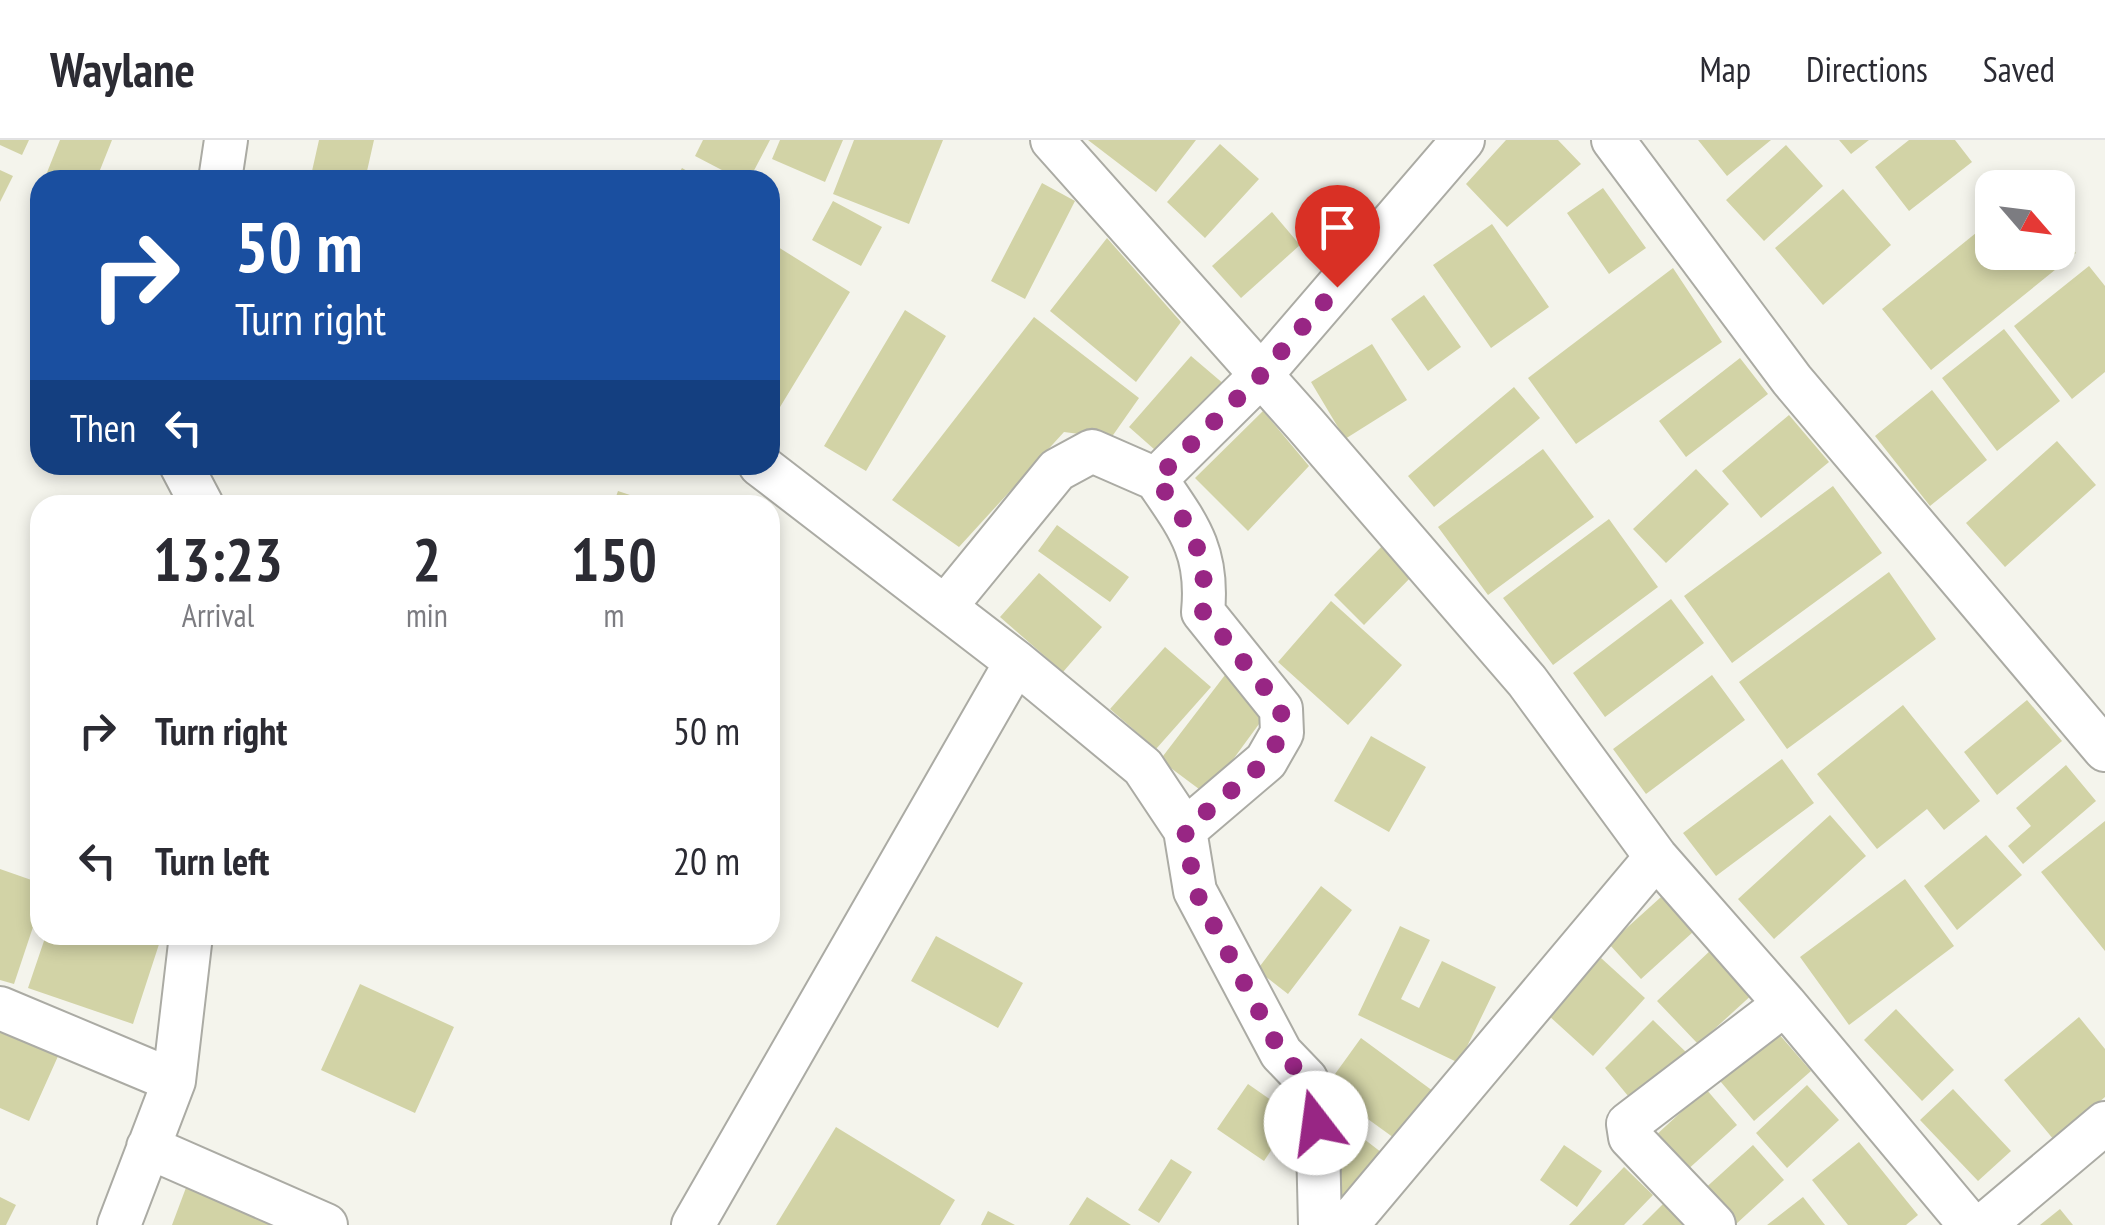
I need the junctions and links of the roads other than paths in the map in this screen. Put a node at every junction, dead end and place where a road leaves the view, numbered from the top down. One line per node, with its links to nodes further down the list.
1 (226, 140): 5 (street)
2 (1052, 140): 6 (street)
3 (1464, 140): 6 (street)
4 (1613, 140): 11 (street)
5 (222, 170)
6 (1261, 375): 8 (street); 13 (street)
7 (773, 475): 9 (street)
8 (1156, 479): 9 (street); 12 (street)
9 (945, 607): 10 (street)
10 (1016, 662): 12 (street); 22 (street)
11 (2105, 750)
12 (1185, 830): 23 (street)
13 (1656, 857): 15 (street); 24 (street)
14 (190, 945): 17 (street)
15 (1785, 1004): 25 (street); 26 (street)
16 (0, 1008): 17 (street)
17 (174, 1081): 19 (street)
18 (2105, 1123): 27 (street)
19 (148, 1146): 20 (street); 21 (street)
20 (119, 1225)
21 (326, 1225)
22 (693, 1225)
23 (1320, 1225)
24 (1347, 1225)
25 (1714, 1225)
26 (1970, 1225)
27 (1984, 1225)

